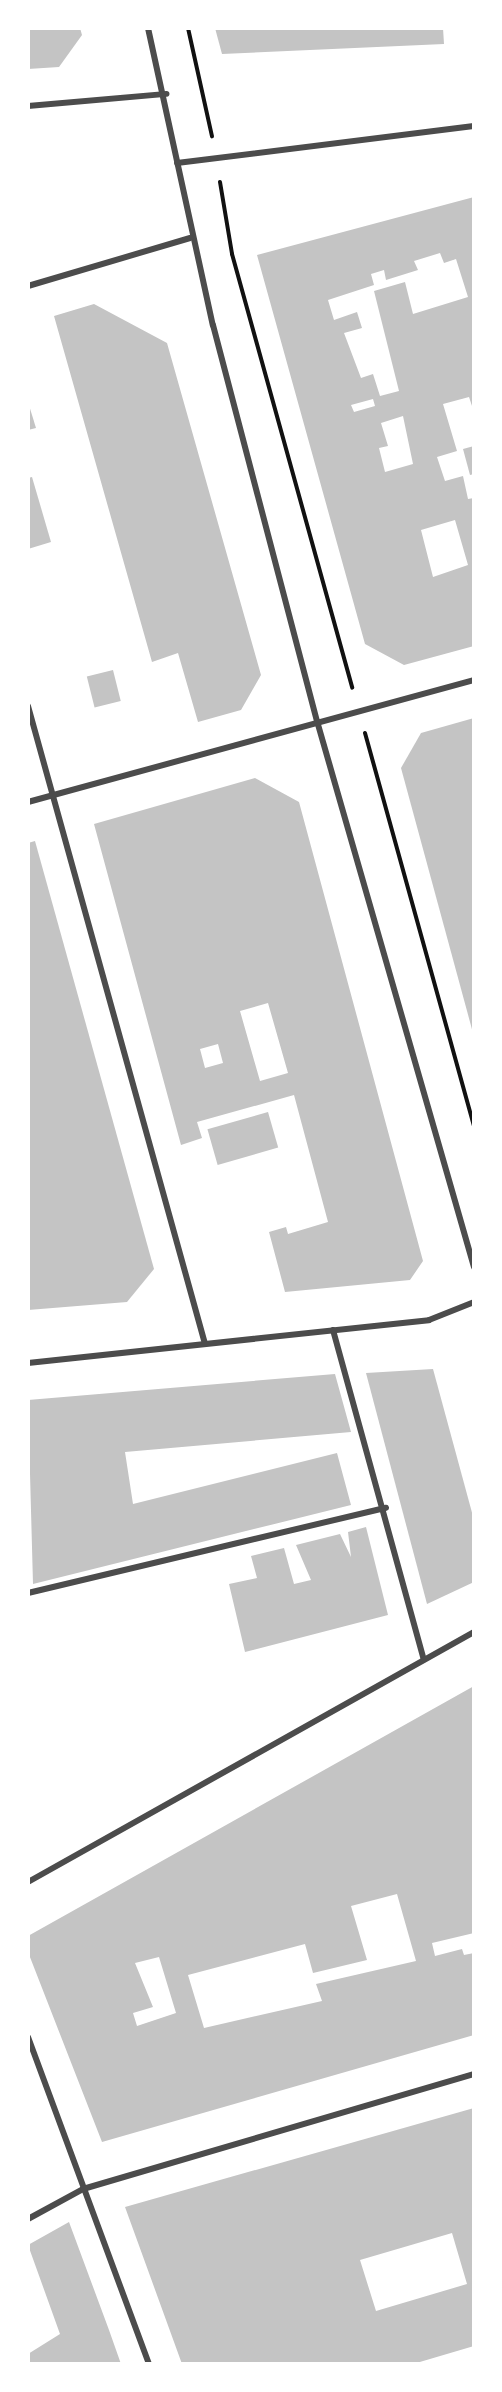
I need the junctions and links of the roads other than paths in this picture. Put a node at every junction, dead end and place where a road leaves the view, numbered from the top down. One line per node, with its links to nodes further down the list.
1 (148, 28): 2 (street)
2 (166, 94): 3 (street); 5 (street)
3 (28, 106)
4 (474, 126): 5 (street)
5 (177, 163): 6 (street)
6 (190, 238): 7 (street); 10 (street)
7 (28, 286)
8 (474, 680): 10 (street)
9 (28, 706): 11 (street)
10 (318, 721): 11 (street); 13 (street)
11 (54, 795): 12 (street); 16 (street)
12 (28, 802)
13 (474, 1267)
14 (474, 1302): 15 (street)
15 (333, 1330): 16 (street); 18 (street)
16 (205, 1344): 17 (street)
17 (28, 1363)
18 (386, 1508): 19 (street); 21 (street)
19 (28, 1593)
20 (474, 1632): 21 (street)
21 (424, 1660): 22 (street)
22 (28, 1882)
23 (28, 2037): 25 (street)
24 (474, 2074): 25 (street)
25 (83, 2189): 26 (street); 27 (street)
26 (28, 2219)
27 (148, 2364)

